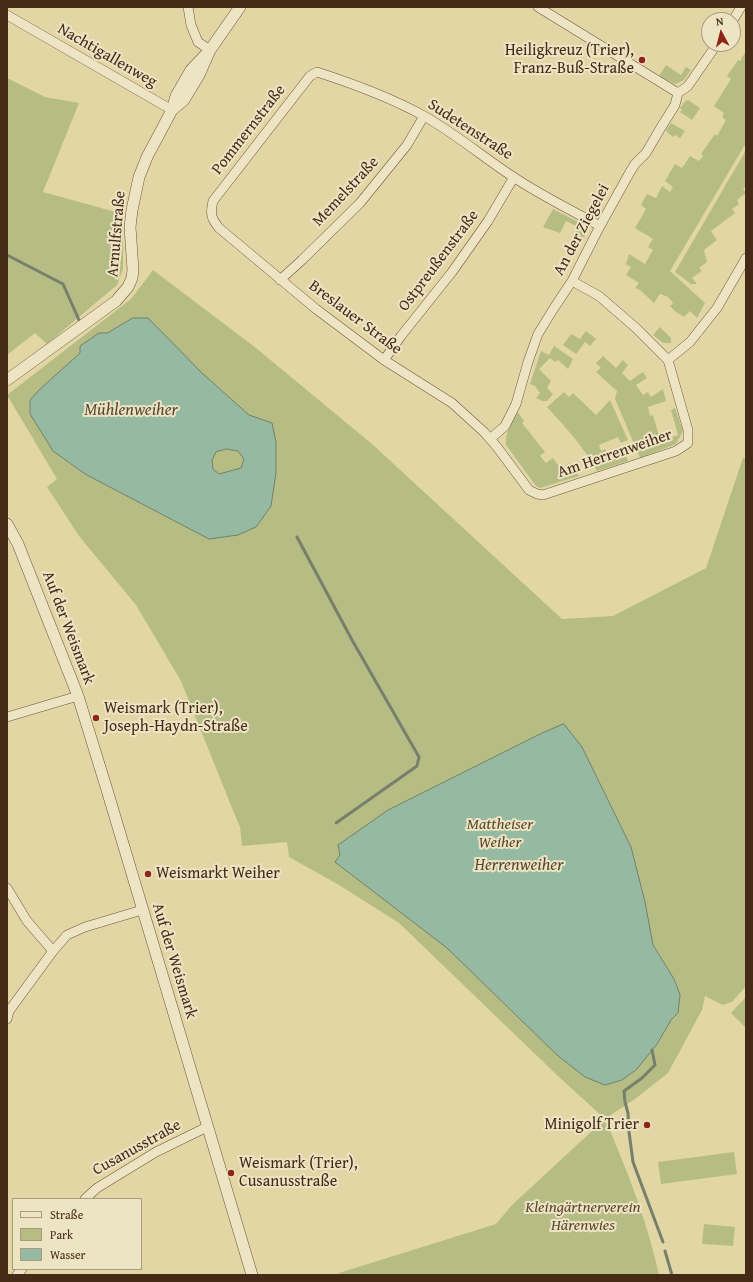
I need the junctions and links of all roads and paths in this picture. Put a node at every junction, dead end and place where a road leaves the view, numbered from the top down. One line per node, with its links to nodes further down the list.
1 (188, 7): 5 (street)
2 (240, 7): 5 (street, Arnulfstraße)
3 (538, 7): 8 (street)
4 (7, 15): 9 (street, Nachtigallenweg)
5 (210, 50): 9 (street, Arnulfstraße)
6 (711, 52): 8 (street, An der Ziegelei)
7 (317, 72): 10 (street, Sudetenstraße); 12 (street, Pommernstraße)
8 (678, 93): 13 (street, An der Ziegelei)
9 (172, 110): 19 (street, Arnulfstraße)
10 (424, 116): 11 (street, Sudetenstraße); 15 (street, Memelstraße)
11 (514, 177): 13 (street, Sudetenstraße); 17 (street, Ostpreußenstraße)
12 (211, 210): 15 (street, Breslauer Straße)
13 (600, 226): 16 (street, An der Ziegelei)
14 (746, 258): 18 (street)
15 (280, 280): 17 (street, Breslauer Straße)
16 (572, 282): 18 (street); 20 (street, An der Ziegelei)
17 (384, 360): 20 (street, Breslauer Straße)
18 (668, 360): 20 (street, Am Herrenweiher)
19 (7, 380)
20 (490, 440)
21 (7, 524): 22 (street, Auf der Weismark)
22 (78, 696): 23 (street); 25 (street, Auf der Weismark)
23 (7, 717)
24 (7, 888): 26 (street)
25 (142, 910): 26 (street); 28 (street, Auf der Weismark)
26 (53, 950): 27 (street)
27 (7, 1019)
28 (207, 1127): 29 (street, Cusanusstraße); 30 (street, Auf der Weismark)
29 (85, 1198)
30 (252, 1275)

